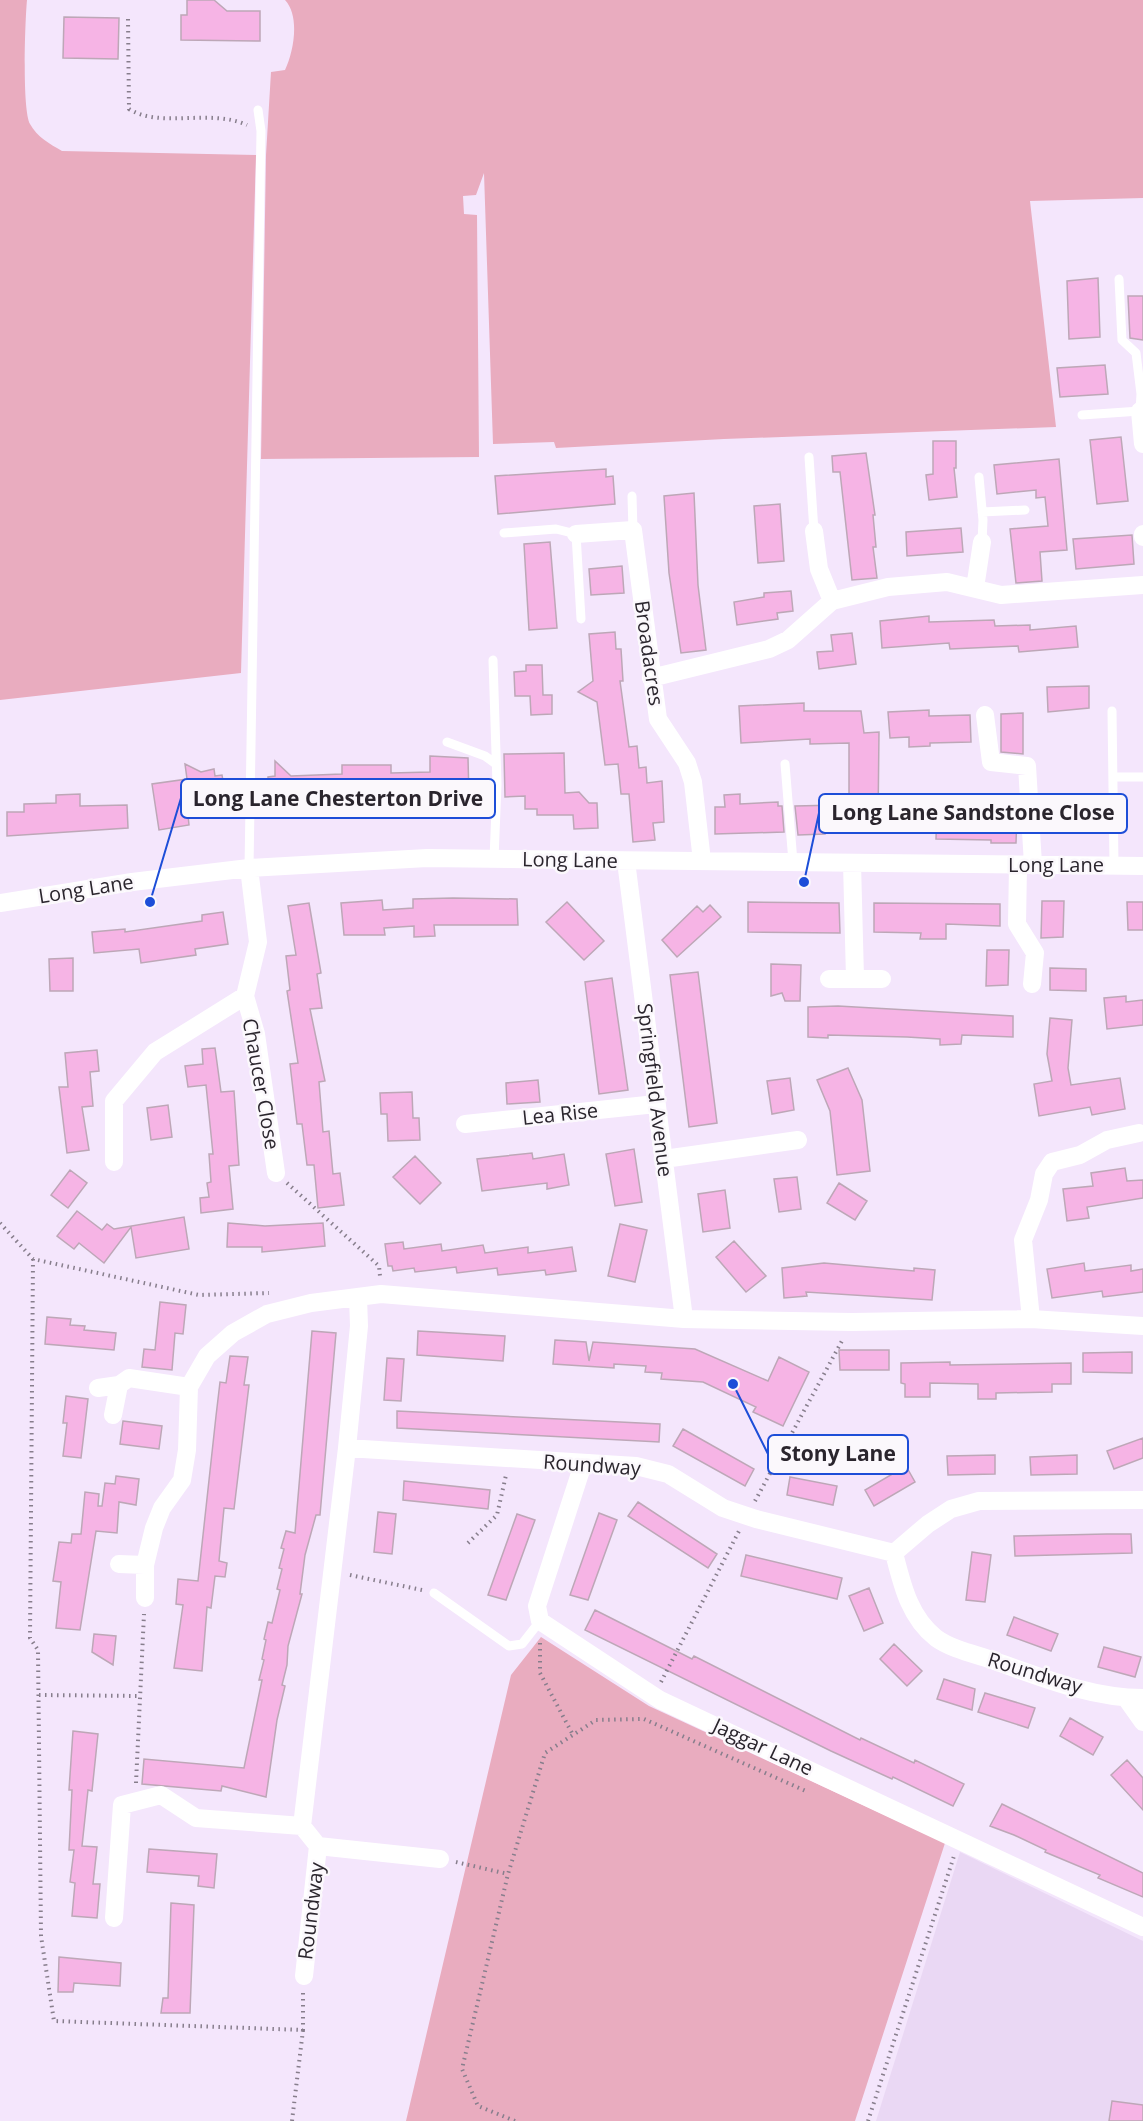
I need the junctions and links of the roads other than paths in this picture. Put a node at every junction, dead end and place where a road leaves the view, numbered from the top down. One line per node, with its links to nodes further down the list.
1 (258, 110): 38 (lane)
2 (1119, 279): 3 (lane)
3 (1140, 352): 4 (lane)
4 (1140, 411): 5 (lane); 6 (street)
5 (1082, 415)
6 (1143, 444)
7 (808, 457): 13 (lane)
8 (979, 477): 11 (lane)
9 (632, 496): 12 (lane)
10 (1025, 510): 11 (lane)
11 (982, 512): 16 (lane)
12 (633, 530): 15 (street); 22 (street, Broadacres)
13 (814, 531): 19 (street)
14 (504, 533): 15 (lane)
15 (576, 534): 20 (lane)
16 (982, 542): 18 (street)
17 (1143, 585): 18 (street)
18 (975, 588): 19 (street)
19 (832, 601): 22 (street)
20 (581, 619)
21 (494, 660): 26 (lane)
22 (651, 678): 32 (street, Broadacres)
23 (1112, 711): 28 (lane)
24 (985, 715): 35 (street)
25 (447, 742): 26 (lane)
26 (496, 764): 30 (lane)
27 (785, 764): 33 (lane)
28 (1113, 777): 29 (lane); 36 (lane)
29 (1143, 777)
30 (494, 859): 31 (street, Long Lane); 38 (street, Long Lane)
31 (626, 861): 32 (street, Long Lane); 45 (street, Springfield Avenue)
32 (702, 861): 33 (street, Long Lane)
33 (793, 862): 34 (street, Long Lane)
34 (852, 863): 35 (street, Long Lane); 40 (street)
35 (1026, 865): 36 (street, Long Lane); 43 (street)
36 (1114, 865): 37 (street, Long Lane)
37 (1143, 866)
38 (249, 868): 39 (street, Long Lane); 44 (street)
39 (0, 903)
40 (855, 978): 41 (street); 42 (street)
41 (829, 979)
42 (882, 979)
43 (1032, 984)
44 (245, 996): 50 (street); 51 (street, Chaucer Close)
45 (656, 1104): 46 (street, Lea Rise); 49 (street, Springfield Avenue)
46 (465, 1124)
47 (1139, 1133): 54 (street)
48 (798, 1140): 49 (street)
49 (664, 1159): 53 (street, Springfield Avenue)
50 (114, 1162)
51 (276, 1173)
52 (358, 1297): 53 (street); 57 (street); 60 (street)
53 (684, 1319): 54 (street)
54 (1031, 1319): 55 (street)
55 (1143, 1326)
56 (119, 1384): 57 (street); 58 (street); 59 (street)
57 (189, 1387): 65 (street)
58 (98, 1388)
59 (113, 1415)
60 (347, 1448): 61 (street, Roundway); 71 (street)
61 (583, 1464): 63 (street, Roundway); 68 (street)
62 (1143, 1500): 63 (street)
63 (894, 1553): 69 (street, Roundway)
64 (119, 1564): 65 (street)
65 (145, 1565): 67 (street)
66 (434, 1593): 68 (lane)
67 (145, 1598)
68 (540, 1621): 75 (street, Jaggar Lane)
69 (1134, 1698): 70 (street, Roundway)
70 (1143, 1722)
71 (302, 1826): 72 (street, Roundway); 74 (street)
72 (318, 1846): 73 (street, Roundway); 76 (street, Roundway)
73 (440, 1859)
74 (114, 1918)
75 (1143, 1927)
76 (303, 1976)

